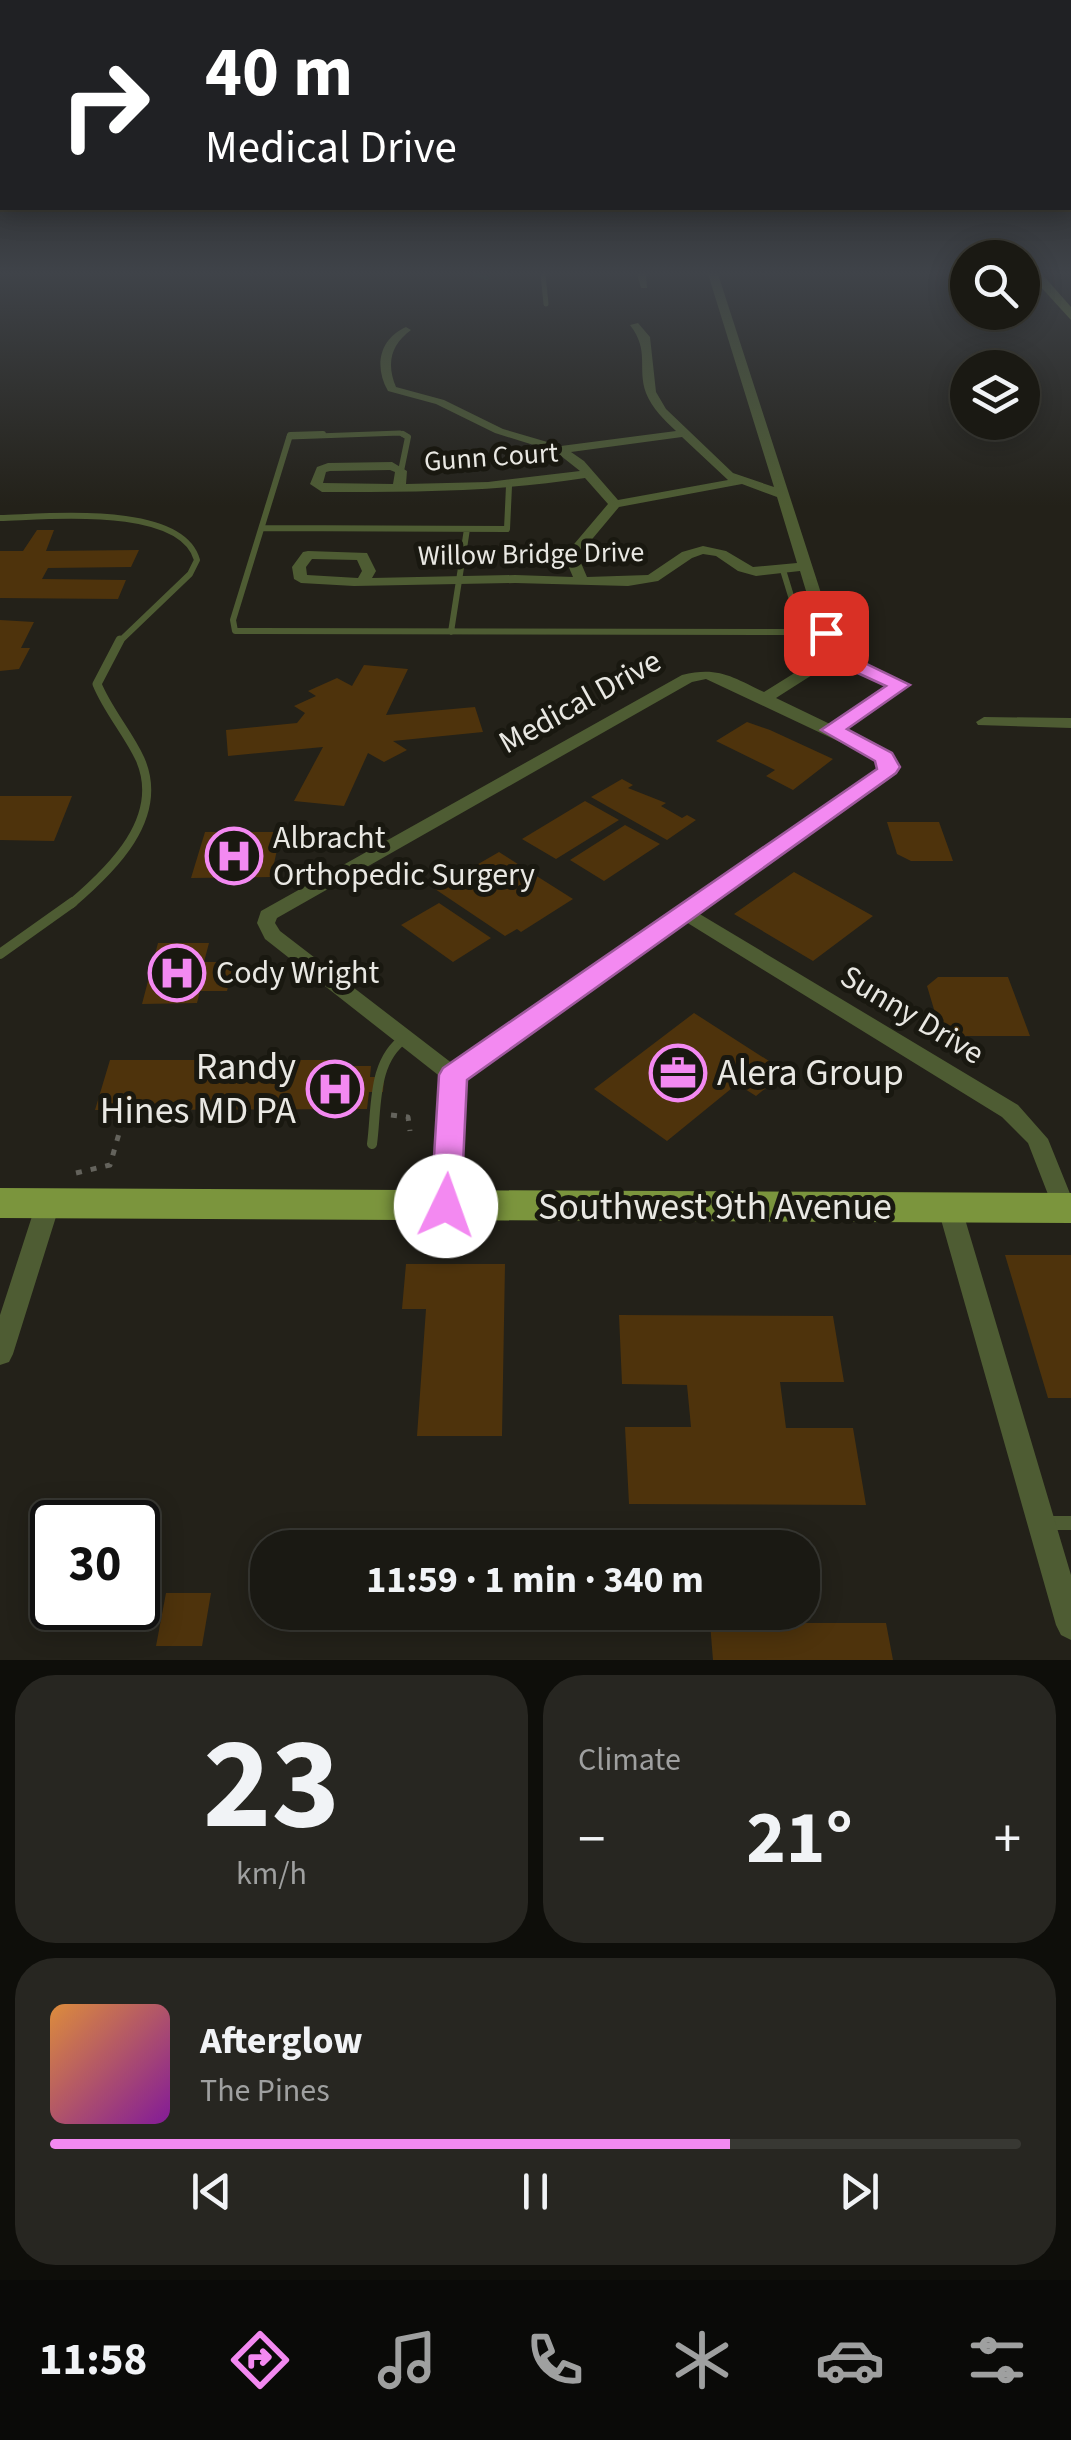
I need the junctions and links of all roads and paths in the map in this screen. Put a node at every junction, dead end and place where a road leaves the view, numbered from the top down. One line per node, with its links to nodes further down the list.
1 (388, 351): 5 (street)
2 (646, 351): 4 (street)
3 (737, 351): 11 (street)
4 (683, 433): 5 (street); 8 (street)
5 (560, 450): 7 (street)
6 (400, 471): 10 (street, Gunn Court); 10 (street, Gunn Court); 14 (lane)
7 (586, 474): 9 (street, Gunn Court); 12 (street)
8 (741, 481): 11 (street); 12 (street)
9 (509, 486): 10 (street, Gunn Court); 15 (lane)
10 (399, 488)
11 (781, 494): 16 (street)
12 (616, 504): 18 (street)
13 (0, 518): 28 (lane)
14 (262, 528): 15 (lane); 21 (lane)
15 (467, 529): 19 (lane)
16 (803, 566): 17 (street, Willow Bridge Drive); 22 (street)
17 (782, 570): 18 (street, Willow Bridge Drive); 21 (lane)
18 (580, 578): 19 (street, Willow Bridge Drive)
19 (459, 579): 20 (street, Willow Bridge Drive); 21 (lane)
20 (364, 582): 20 (street, Willow Bridge Drive)
21 (451, 632)
22 (834, 655): 23 (street); 26 (street)
23 (766, 698): 26 (street, Medical Drive); 29 (street, Medical Drive)
24 (984, 722): 25 (street)
25 (1071, 723)
26 (832, 730): 27 (street, Medical Drive)
27 (686, 913): 30 (street, Medical Drive); 40 (street, Sunny Drive)
28 (0, 954)
29 (405, 1038): 30 (street, Medical Drive); 34 (lane)
30 (453, 1075): 38 (street)
31 (408, 1117): 33 (path)
32 (122, 1123): 35 (path)
33 (410, 1131)
34 (372, 1144)
35 (76, 1173)
36 (0, 1204): 37 (main road, Southwest 9th Avenue)
37 (48, 1204): 38 (main road, Southwest 9th Avenue); 41 (street)
38 (446, 1206): 39 (main road, Southwest 9th Avenue)
39 (950, 1208): 40 (main road, Southwest 9th Avenue); 42 (street)
40 (1067, 1208)
41 (0, 1354)
42 (1042, 1523): 43 (lane); 44 (street)
43 (1071, 1523)
44 (1071, 1625)

